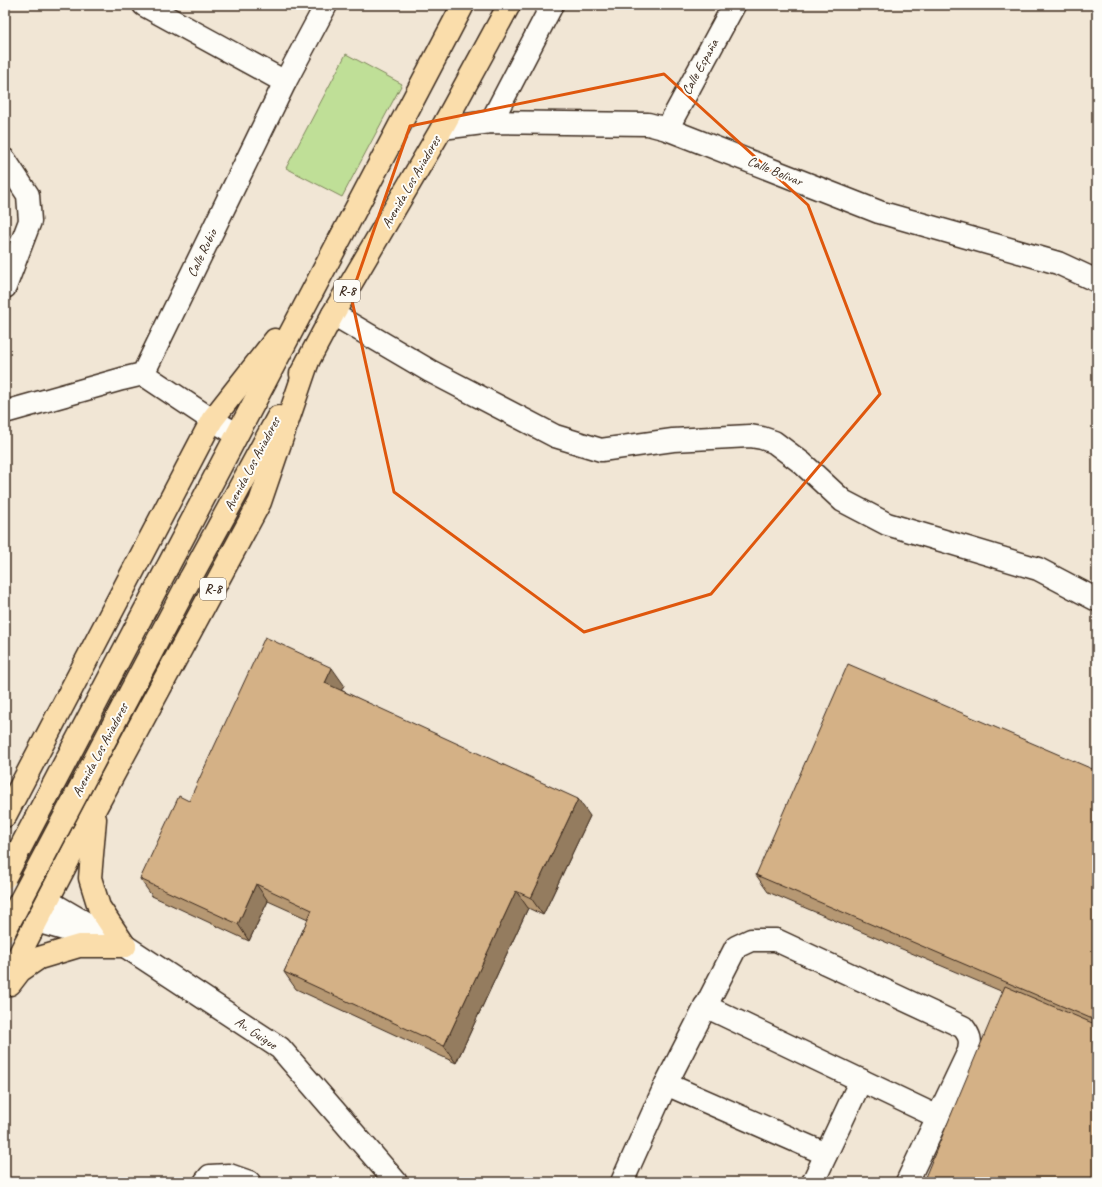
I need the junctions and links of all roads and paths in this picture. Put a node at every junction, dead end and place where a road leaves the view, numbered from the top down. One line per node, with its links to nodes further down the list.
1 (144, 5): 7 (street)
2 (326, 5): 7 (street, Calle Rubio)
3 (463, 5): 14 (main road, Avenida Los Aviadores / R-8)
4 (510, 5): 9 (main road, Avenida Los Aviadores / R-8)
5 (552, 5): 8 (street)
6 (734, 5): 10 (street, Calle España)
7 (285, 82): 17 (street, Calle Rubio)
8 (491, 122): 9 (street, Calle Bolivar); 10 (street, Calle Bolivar)
9 (442, 128): 15 (main road, Avenida Los Aviadores / R-8)
10 (667, 128): 12 (street, Calle Bolivar)
11 (5, 160): 13 (street)
12 (1097, 281)
13 (5, 287)
14 (307, 300): 19 (main road); 20 (main road, Avenida Los Aviadores / R-8)
15 (333, 314): 16 (main road, Avenida Los Aviadores / R-8); 21 (street)
16 (308, 361): 23 (main road, R-8); 29 (main road, Avenida Los Aviadores / R-8, bridge)
17 (143, 374): 18 (street); 19 (street)
18 (5, 412)
19 (212, 420): 20 (street); 22 (main road)
20 (237, 434): 25 (main road, Avenida Los Aviadores / R-8, bridge)
21 (1097, 600)
22 (10, 799): 24 (main road)
23 (96, 807): 26 (main road, R-8); 30 (main road)
24 (5, 816)
25 (5, 876): 26 (main road)
26 (48, 901): 28 (main road); 30 (street)
27 (5, 907): 28 (main road)
28 (36, 921): 30 (street); 31 (main road)
29 (5, 930)
30 (125, 946): 32 (main road); 40 (street, Av. Guigue)
31 (5, 982)
32 (5, 990)
33 (705, 1006): 34 (street); 35 (street); 36 (street)
34 (861, 1080): 36 (street); 37 (street)
35 (666, 1084): 37 (street); 41 (street)
36 (938, 1117): 43 (street)
37 (826, 1154): 42 (street)
38 (205, 1182): 39 (street)
39 (249, 1182)
40 (396, 1182)
41 (622, 1182)
42 (813, 1182)
43 (907, 1182)

